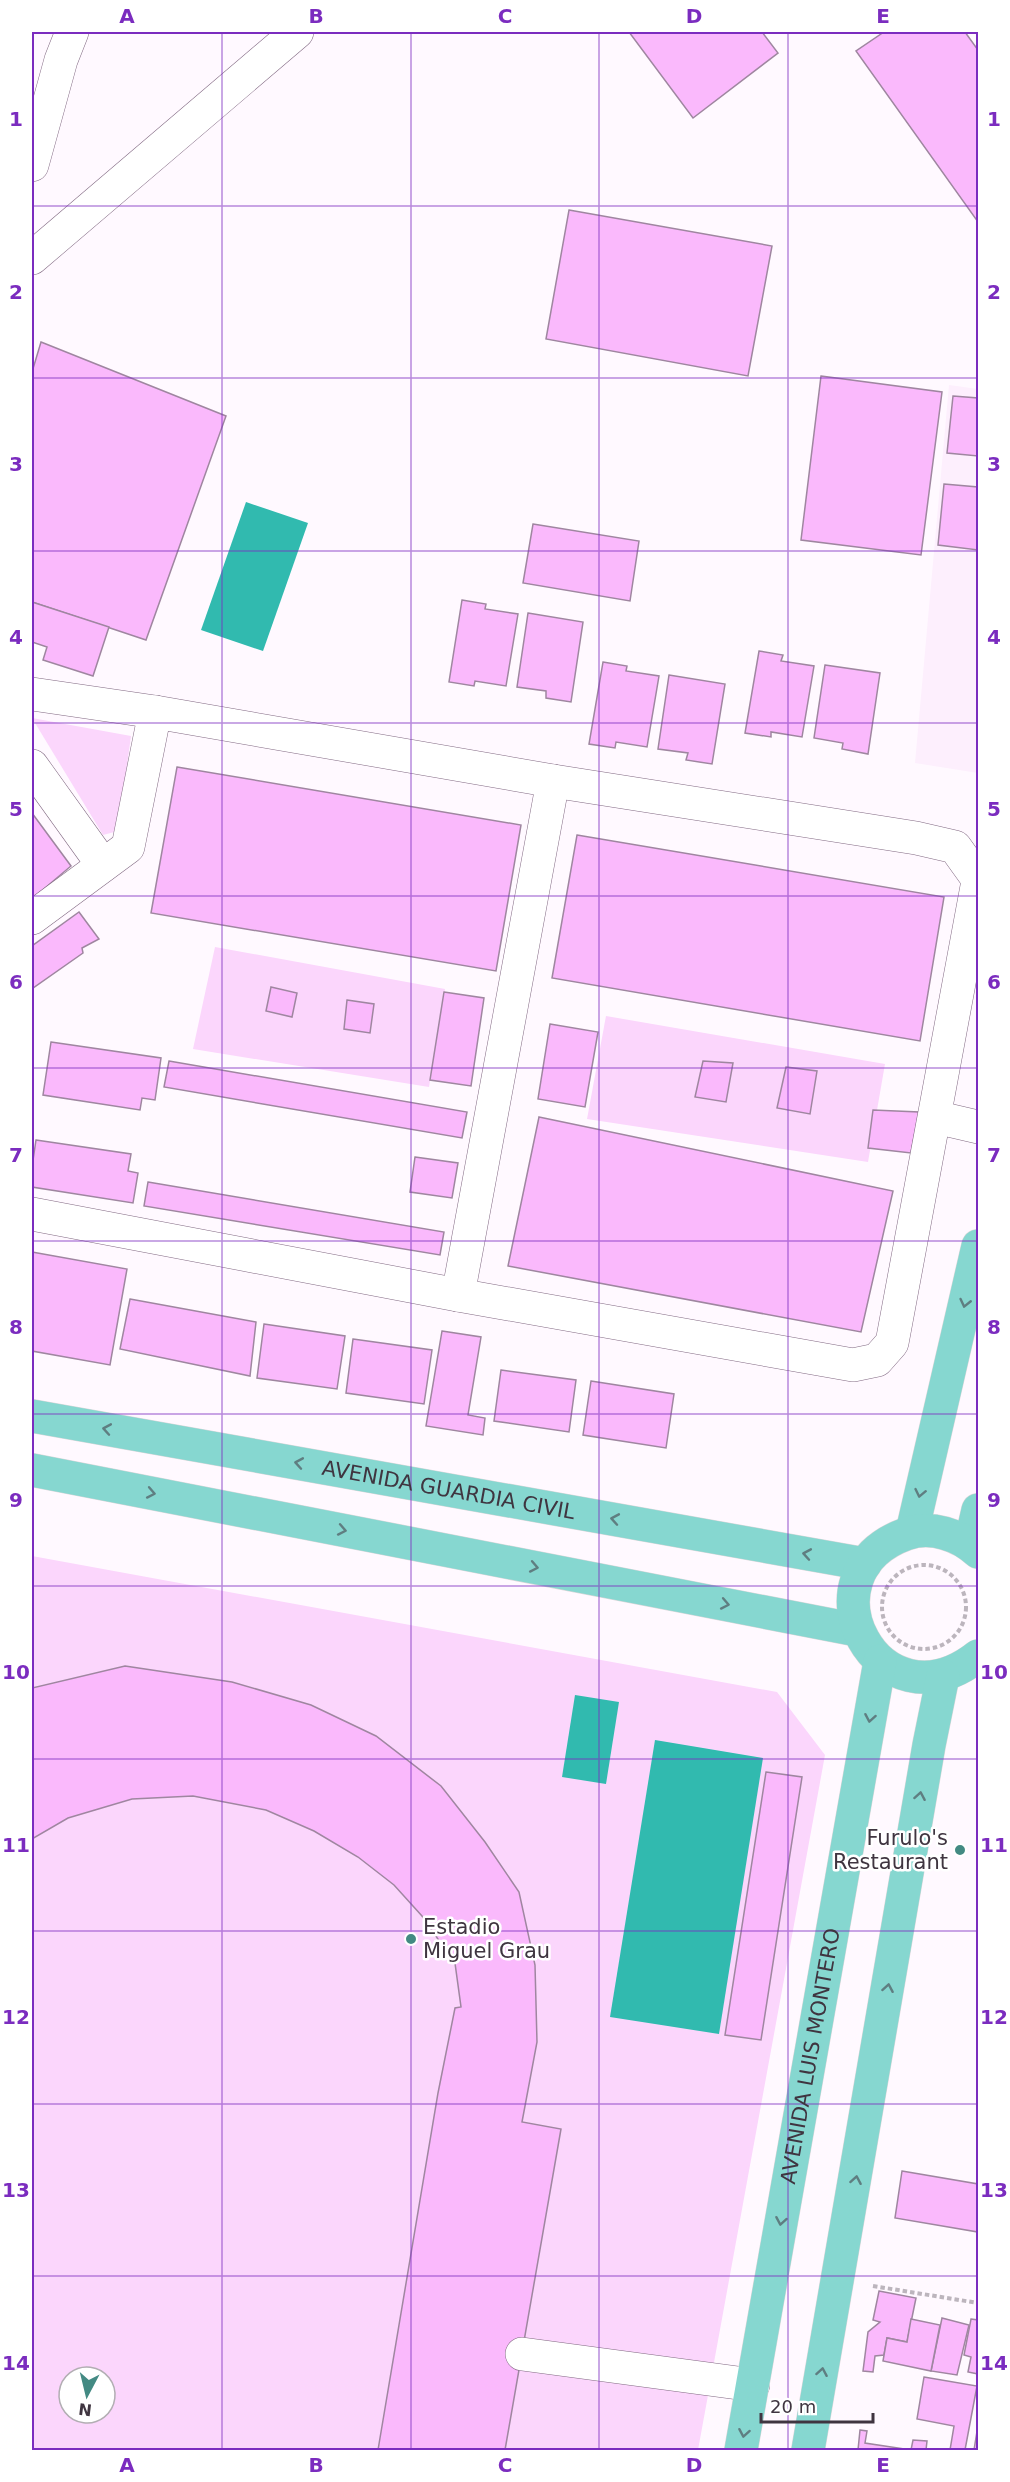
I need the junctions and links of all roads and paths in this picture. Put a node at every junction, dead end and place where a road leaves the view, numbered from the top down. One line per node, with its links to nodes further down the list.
1 (72, 32): 3 (street)
2 (297, 32): 4 (street)
3 (32, 165)
4 (32, 258)
5 (32, 694): 6 (street)
6 (155, 712): 8 (street); 9 (street)
7 (32, 766): 9 (street)
8 (553, 781): 10 (street); 16 (street)
9 (103, 865): 11 (street)
10 (978, 880): 12 (street)
11 (32, 918)
12 (934, 1118): 13 (street); 16 (street)
13 (978, 1126)
14 (32, 1214): 16 (street)
15 (978, 1246): 20 (main road, one-way to 20)
16 (458, 1295)
17 (32, 1416): 22 (main road, AVENIDA GUARDIA CIVIL, one-way to 17)
18 (32, 1470): 23 (main road, one-way to 23)
19 (978, 1510): 21 (main road)
20 (912, 1532): 21 (main road); 22 (main road)
21 (974, 1549)
22 (865, 1564): 23 (main road)
23 (857, 1630): 26 (main road)
24 (915, 1648): 24 (path)
25 (978, 1656): 27 (main road)
26 (880, 1661): 27 (main road); 31 (main road, AVENIDA LUIS MONTERO, one-way to 31)
27 (943, 1676): 28 (main road, one-way to 27)
28 (839, 2280): 29 (path); 33 (main road, one-way to 28)
29 (978, 2303)
30 (522, 2354): 31 (street)
31 (753, 2385): 32 (main road, AVENIDA LUIS MONTERO, one-way to 32)
32 (741, 2451)
33 (808, 2451)

